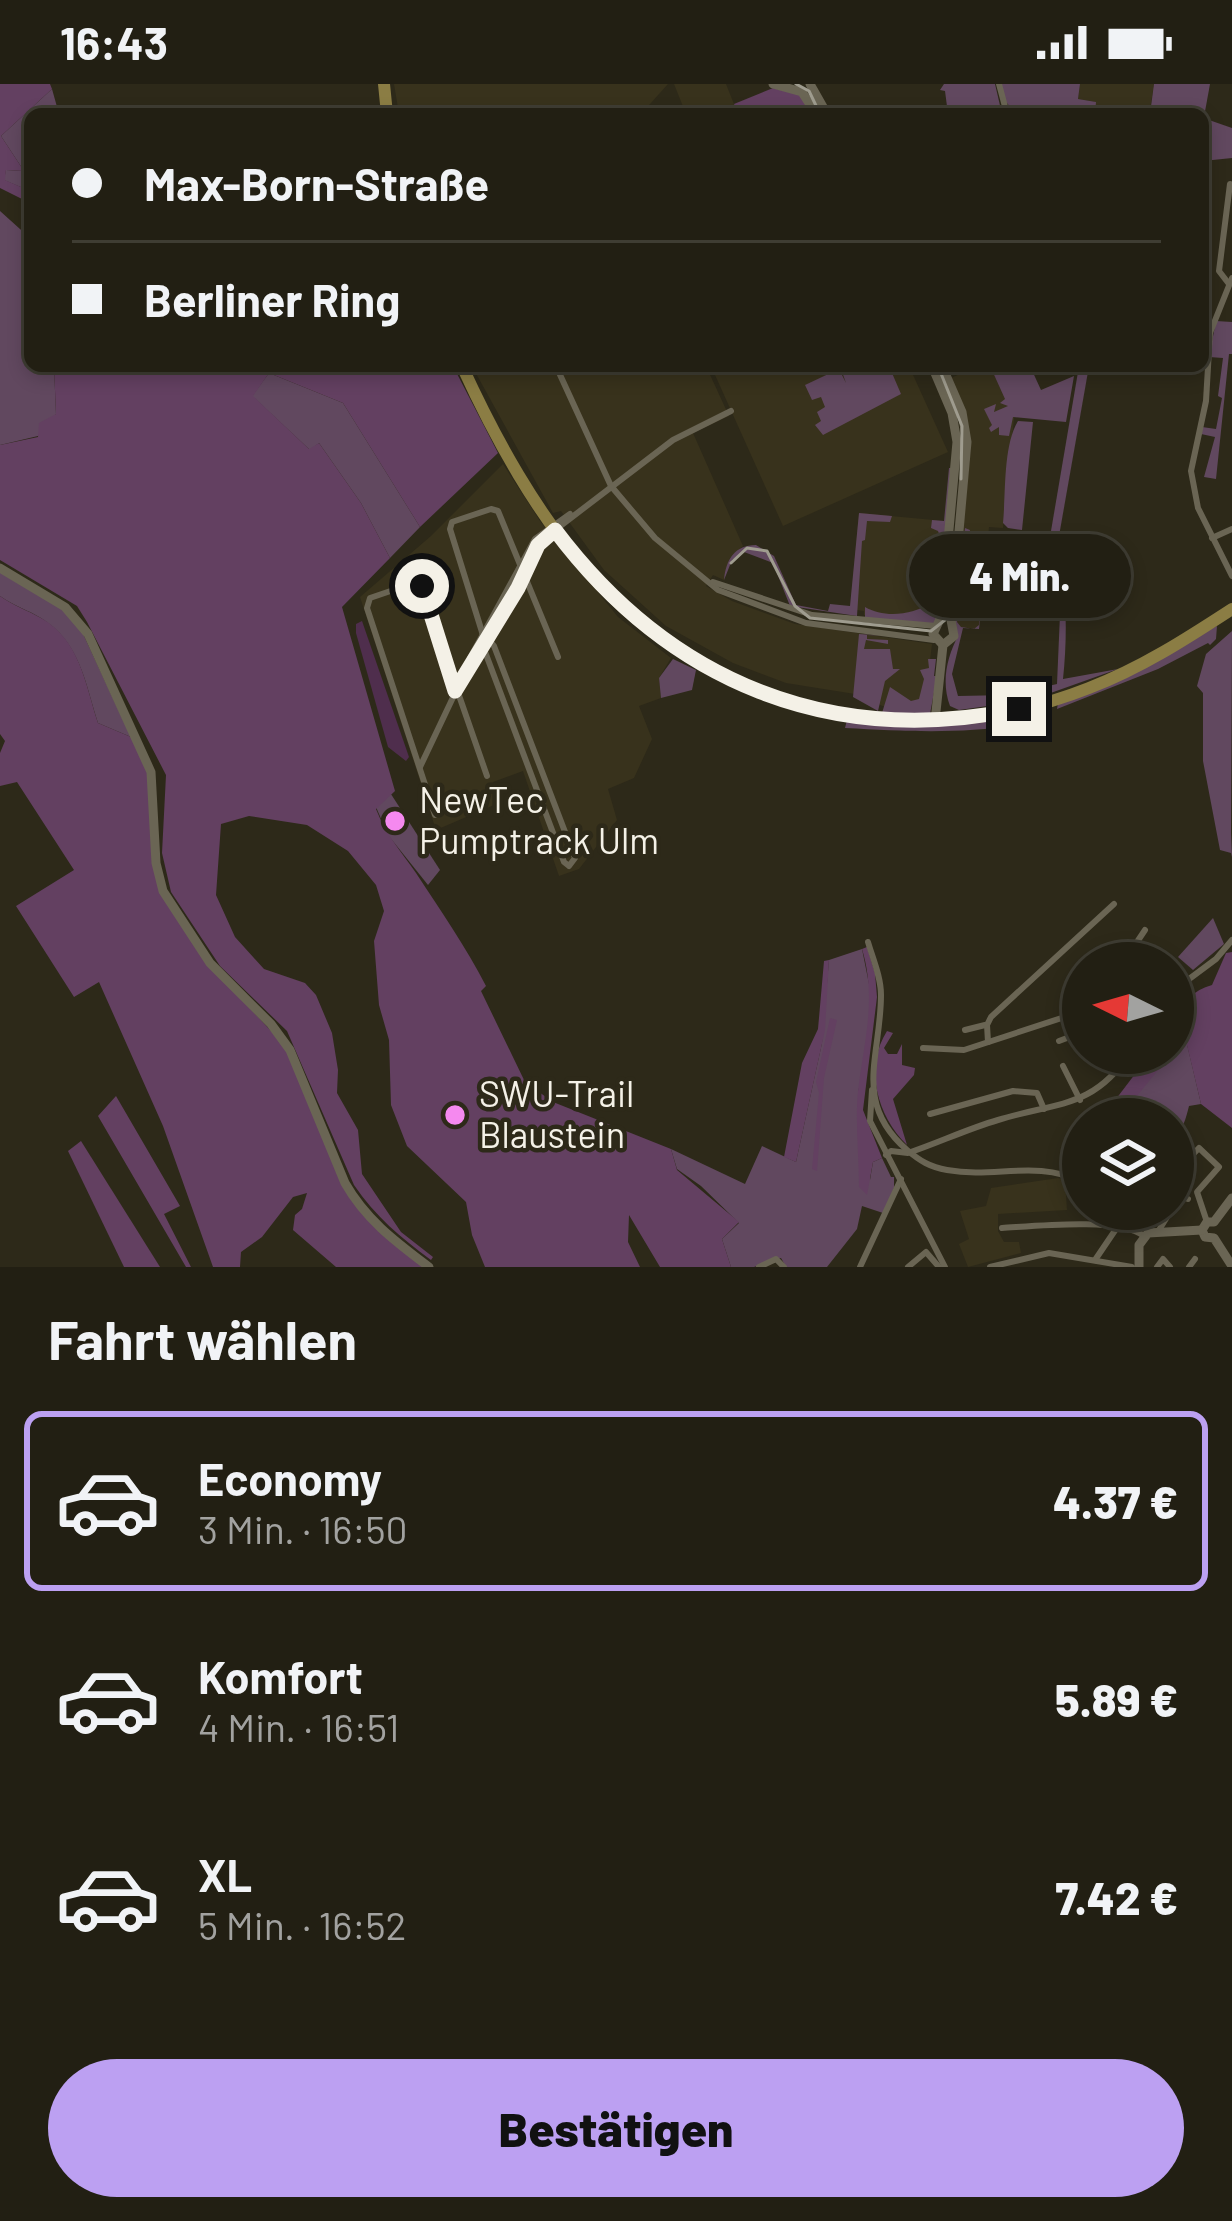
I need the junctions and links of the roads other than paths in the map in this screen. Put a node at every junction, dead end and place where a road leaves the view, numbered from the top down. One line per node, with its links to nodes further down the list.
1 (773, 84): 3 (street)
2 (810, 84): 3 (street)
3 (816, 106)
4 (1230, 184): 5 (street)
5 (1230, 281): 6 (street)
6 (1209, 350)
7 (465, 372): 16 (main road)
8 (559, 372): 13 (street)
9 (934, 372): 28 (street)
10 (945, 372): 29 (street)
11 (1208, 372): 18 (street)
12 (731, 411): 13 (street)
13 (611, 486): 14 (street); 24 (street)
14 (579, 509): 15 (street); 16 (street)
15 (568, 520): 16 (street); 19 (street)
16 (548, 529): 19 (main road); 20 (street); 22 (street)
17 (1232, 529): 18 (street)
18 (1212, 538): 23 (street)
19 (571, 551): 37 (main road)
20 (520, 564): 22 (street); 30 (street); 30 (street)
21 (0, 568): 76 (street)
22 (525, 572): 30 (street); 32 (street)
23 (1232, 576)
24 (709, 581): 25 (street); 26 (street)
25 (734, 587): 26 (street); 28 (street)
26 (730, 597): 31 (street)
27 (1228, 611): 36 (main road)
28 (937, 626): 29 (street); 31 (street)
29 (952, 628): 31 (street)
30 (484, 637): 30 (street); 34 (street)
31 (939, 643): 33 (street)
32 (558, 657)
33 (939, 689): 35 (street); 37 (street)
34 (455, 691): 38 (street); 38 (street); 39 (street)
35 (941, 704): 36 (street); 37 (street)
36 (962, 718): 37 (main road)
37 (938, 720)
38 (418, 770): 40 (street)
39 (487, 776)
40 (435, 815)
41 (1114, 904): 48 (street)
42 (1145, 930): 45 (street)
43 (1232, 940): 46 (street)
44 (868, 942): 55 (street)
45 (1137, 942)
46 (1194, 975)
47 (1062, 1018): 52 (street)
48 (987, 1025): 49 (street); 52 (street)
49 (965, 1030)
50 (1062, 1040): 51 (street)
51 (1059, 1041)
52 (988, 1042): 53 (street)
53 (923, 1048)
54 (1114, 1074): 56 (street)
55 (873, 1086): 60 (street); 62 (street)
56 (1083, 1098)
57 (1062, 1105): 58 (street)
58 (1044, 1110): 59 (street); 60 (street)
59 (931, 1114)
60 (910, 1152): 62 (street); 63 (street)
61 (1194, 1153): 66 (street)
62 (886, 1155): 64 (street)
63 (1062, 1175)
64 (903, 1182): 79 (street); 81 (street)
65 (1232, 1198): 66 (street)
66 (1208, 1225): 67 (street); 75 (street)
67 (1194, 1226)
68 (1002, 1228): 69 (street)
69 (1062, 1229)
70 (1116, 1230): 74 (street)
71 (1136, 1230): 73 (street)
72 (1160, 1230): 73 (street)
73 (1144, 1236): 83 (street)
74 (1095, 1260): 82 (street); 83 (street)
75 (1232, 1266)
76 (429, 1267)
77 (759, 1267): 78 (street)
78 (784, 1267)
79 (860, 1267)
80 (908, 1267): 81 (street)
81 (942, 1267)
82 (990, 1267)
83 (1136, 1267)
84 (1156, 1267): 85 (street)
85 (1170, 1267)

